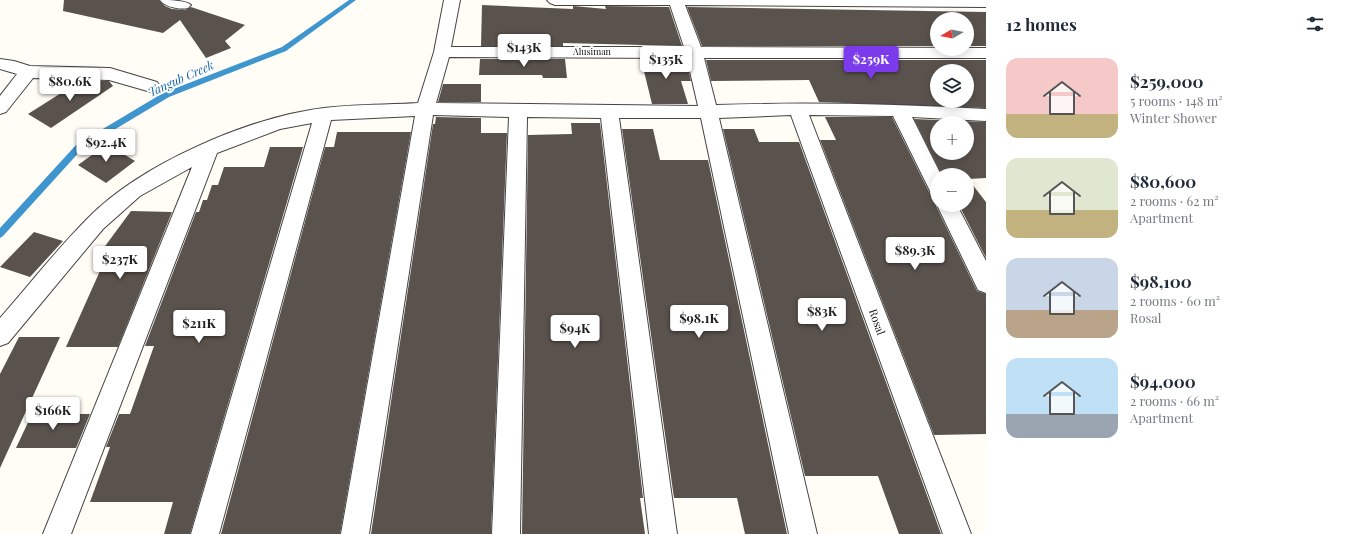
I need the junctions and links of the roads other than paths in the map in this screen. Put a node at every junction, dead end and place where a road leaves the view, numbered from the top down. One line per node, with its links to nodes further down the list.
1 (168, 0): 6 (street)
2 (452, 0): 7 (street)
3 (555, 0): 4 (street)
4 (676, 1): 5 (street); 8 (street)
5 (986, 2)
6 (183, 5)
7 (442, 52): 8 (street, Alusiman); 14 (street)
8 (694, 52): 9 (street, Alusiman); 19 (street)
9 (986, 53)
10 (0, 64): 11 (street)
11 (28, 72): 12 (street); 13 (street)
12 (151, 86)
13 (0, 108)
14 (425, 109): 16 (street); 20 (street); 29 (street)
15 (798, 109): 17 (street); 19 (street); 33 (street, Rosal)
16 (518, 110): 18 (street); 30 (street)
17 (899, 110): 21 (street); 23 (street)
18 (609, 112): 19 (street); 31 (street)
19 (709, 112): 32 (street)
20 (324, 114): 22 (street); 28 (street)
21 (986, 115)
22 (209, 148): 26 (street); 27 (street)
23 (930, 172)
24 (950, 212): 25 (street)
25 (986, 283)
26 (0, 335)
27 (57, 534)
28 (205, 534)
29 (355, 534)
30 (506, 534)
31 (663, 534)
32 (803, 534)
33 (957, 534)

